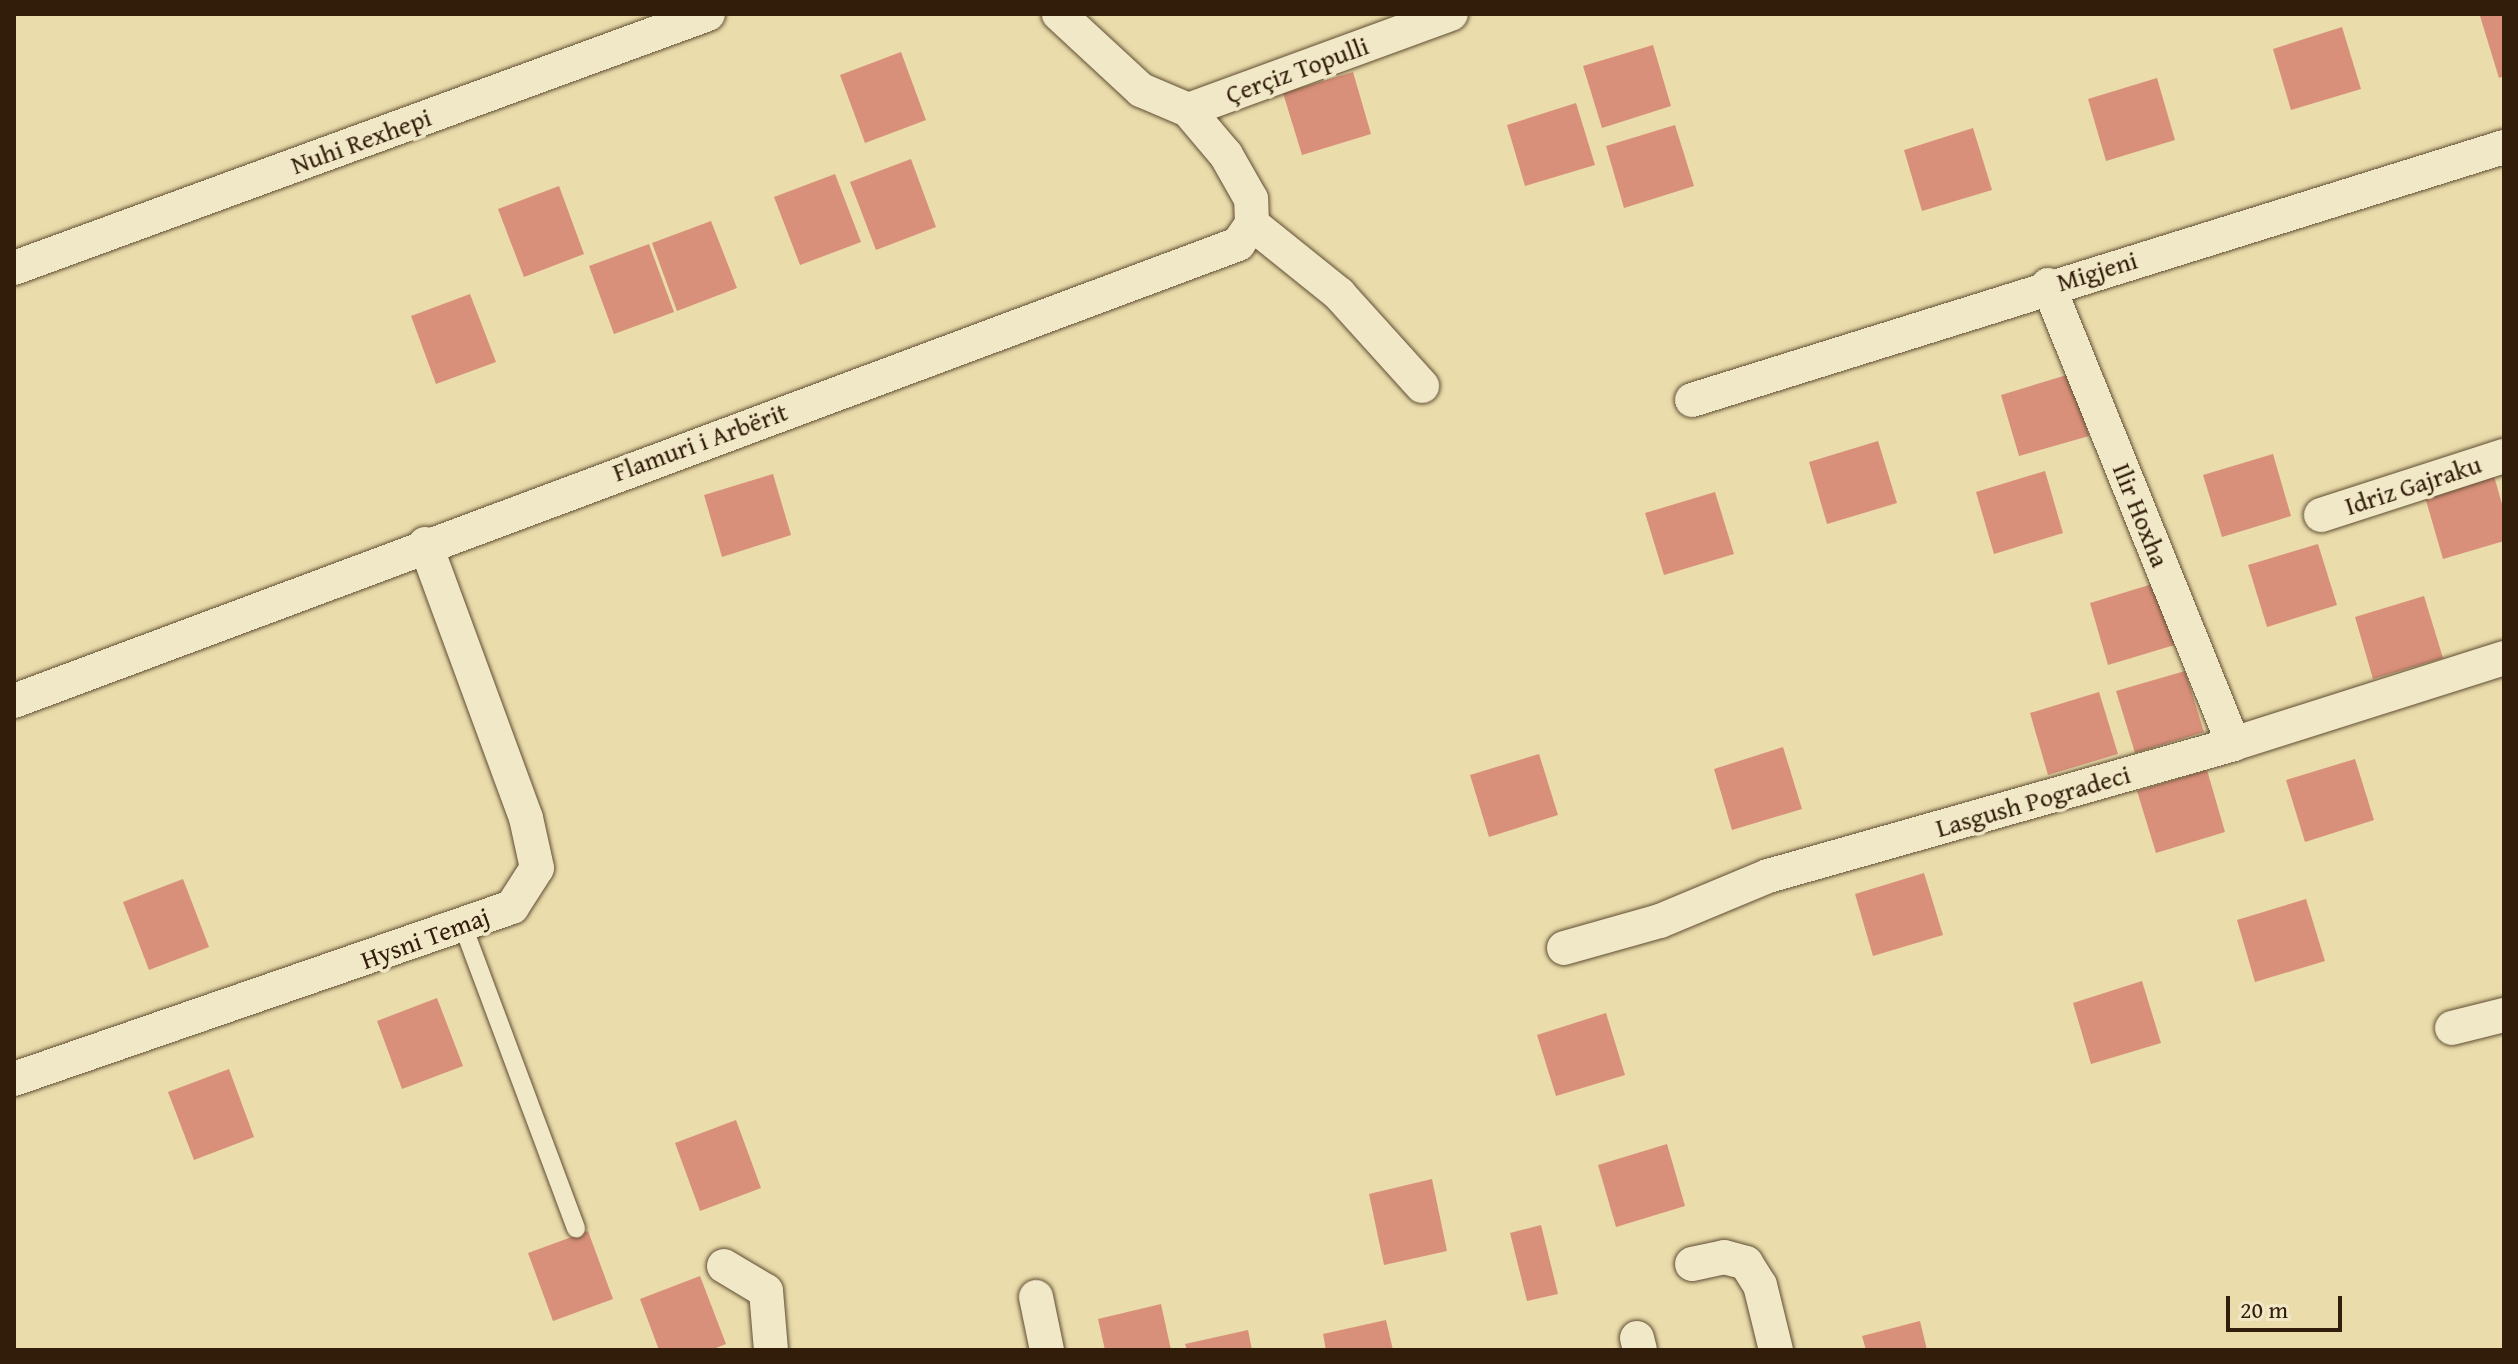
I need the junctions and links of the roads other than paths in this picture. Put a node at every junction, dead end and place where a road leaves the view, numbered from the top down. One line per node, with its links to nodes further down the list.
1 (708, 14): 7 (street, Nuhi Rexhepi)
2 (1059, 14): 4 (street)
3 (1451, 14): 4 (street, Çerçiz Topulli)
4 (1188, 110): 6 (street)
5 (2504, 147): 8 (street, Migjeni)
6 (1252, 224): 9 (street); 13 (street, Flamuri i Arbërit)
7 (14, 268)
8 (2048, 285): 10 (street, Migjeni); 16 (street, Ilir Hoxha)
9 (1422, 386)
10 (1692, 400)
11 (2504, 456): 12 (street, Idriz Gajraku)
12 (2321, 515)
13 (425, 544): 15 (street, Flamuri i Arbërit); 17 (street, Hysni Temaj)
14 (2504, 658): 16 (street, Lasgush Pogradeci)
15 (14, 701)
16 (2233, 744): 18 (street, Lasgush Pogradeci)
17 (463, 926): 21 (street, Hysni Temaj); 22 (lane)
18 (1564, 948)
19 (2504, 1015): 20 (street)
20 (2452, 1028)
21 (14, 1079)
22 (576, 1229)
23 (1692, 1264): 28 (street)
24 (724, 1266): 26 (street)
25 (1036, 1297): 27 (street)
26 (771, 1350)
27 (1047, 1350)
28 (1776, 1350)

